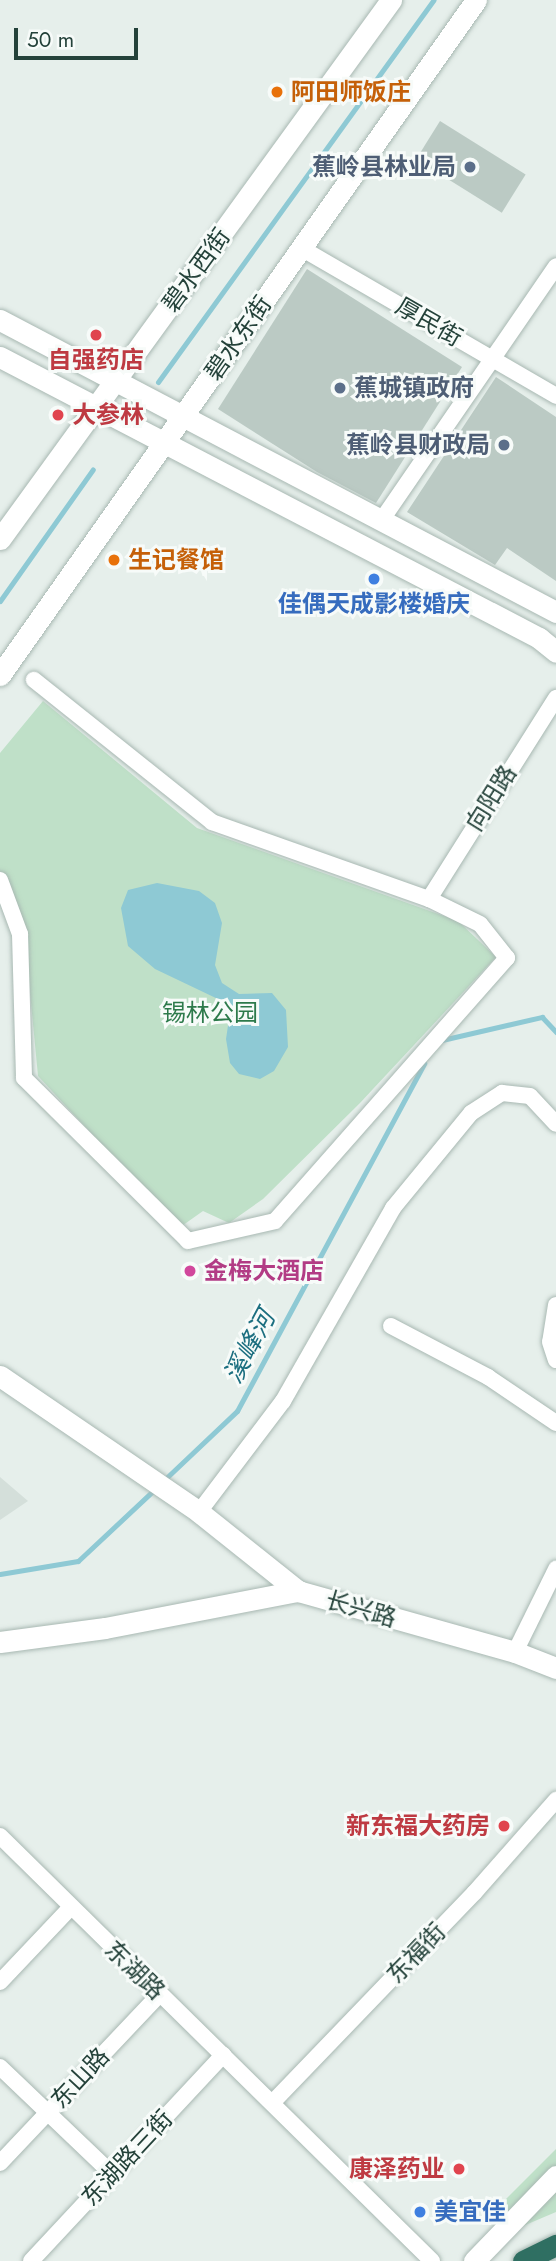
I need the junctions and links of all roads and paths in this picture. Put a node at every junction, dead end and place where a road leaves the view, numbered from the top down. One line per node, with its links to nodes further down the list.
1 (391, 0): 8 (street, 碧水西街)
2 (476, 0): 3 (street, 碧水东街)
3 (301, 248): 7 (street, 厚民街); 15 (street, 碧水东街)
4 (556, 267): 7 (street)
5 (0, 320): 8 (street)
6 (0, 357): 10 (street)
7 (493, 359): 9 (street, 厚民街); 11 (street)
8 (116, 381): 10 (street, 碧水西街); 11 (street)
9 (556, 396)
10 (97, 406): 12 (street, 碧水西街); 14 (street)
11 (381, 521): 13 (street)
12 (0, 539)
13 (556, 612)
14 (556, 652)
15 (0, 675)
16 (34, 680): 19 (street)
17 (556, 698): 19 (street, 向阳路)
18 (0, 880): 19 (street)
19 (429, 899)
20 (556, 1124): 26 (street)
21 (556, 1305): 23 (street)
22 (391, 1326): 25 (street)
23 (556, 1360)
24 (0, 1377): 26 (street, 长兴路)
25 (556, 1423)
26 (193, 1510): 28 (street, 长兴路)
27 (556, 1569): 30 (street)
28 (299, 1591): 29 (street); 30 (street, 长兴路)
29 (0, 1642)
30 (514, 1652): 31 (street, 长兴路)
31 (556, 1668)
32 (556, 1800): 39 (street, 东福街)
33 (2, 1846): 34 (street, 东湖路)
34 (70, 1908): 35 (street); 36 (street, 东湖路)
35 (0, 1982)
36 (160, 1994): 37 (street, 东湖路); 40 (street, 东山路)
37 (223, 2055): 39 (street, 东湖路); 42 (street, 东湖路三街)
38 (0, 2067): 40 (street)
39 (272, 2102): 46 (street, 东湖路)
40 (48, 2112): 41 (street, 东山路); 42 (street)
41 (0, 2163)
42 (112, 2174): 45 (street, 东湖路三街)
43 (556, 2176): 47 (street)
44 (556, 2245): 48 (highway)
45 (32, 2261)
46 (432, 2261)
47 (474, 2261)
48 (523, 2261)

